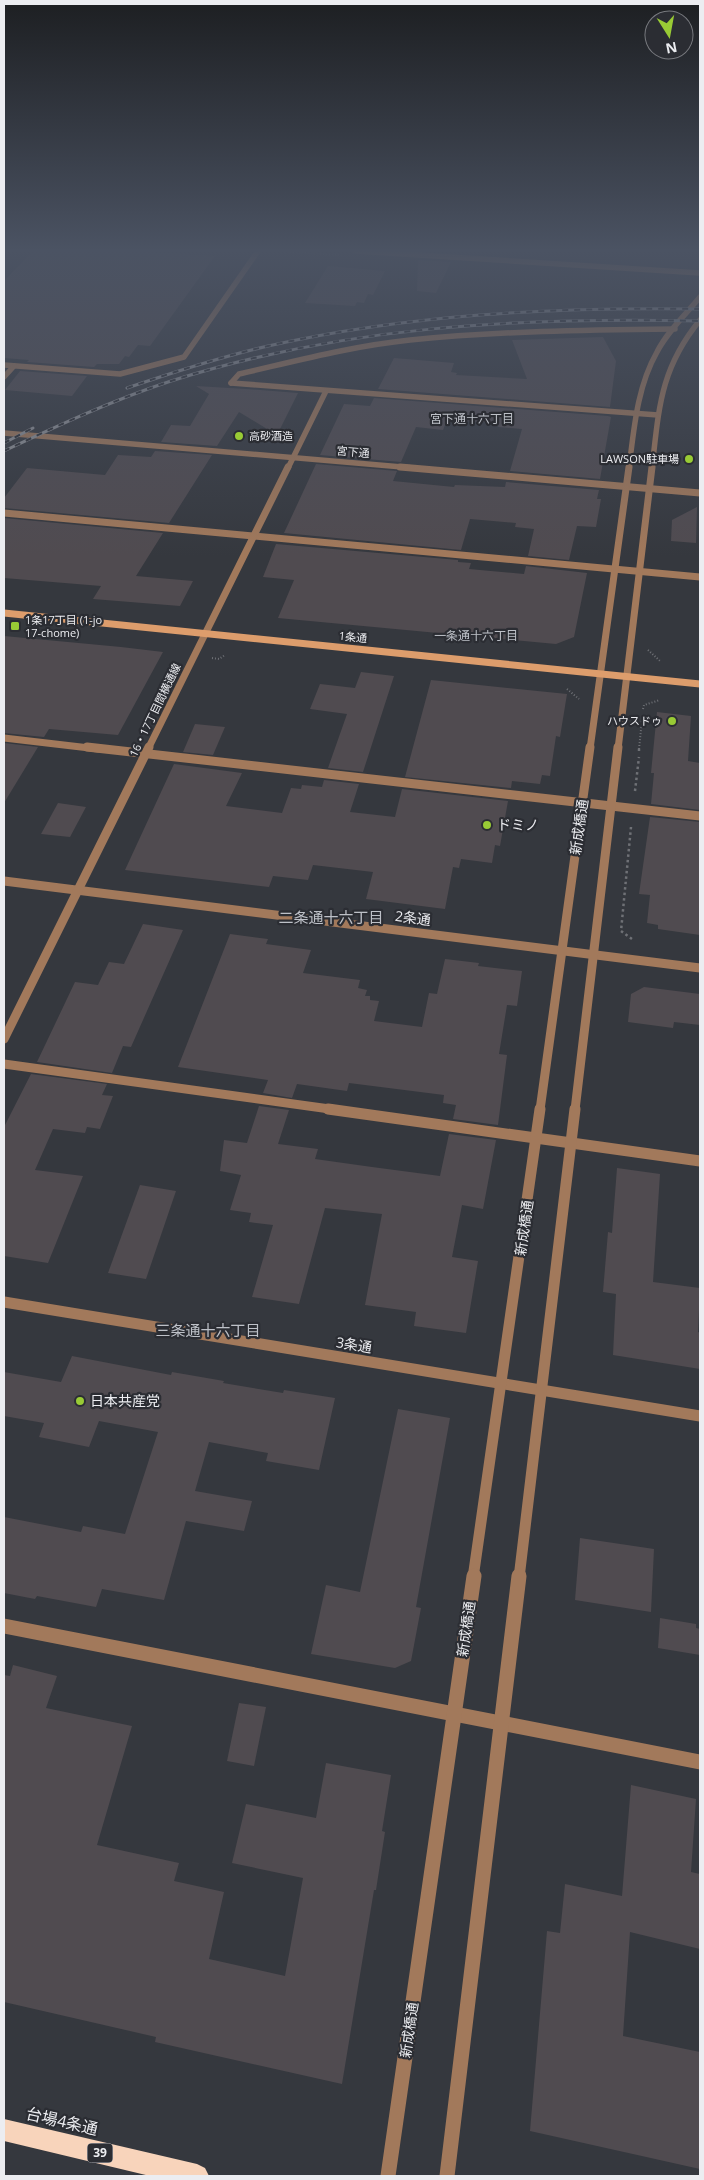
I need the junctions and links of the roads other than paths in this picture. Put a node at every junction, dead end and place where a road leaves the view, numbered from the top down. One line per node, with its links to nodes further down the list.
1 (186, 353): 6 (street)
2 (331, 353): 8 (street)
3 (657, 353): 9 (street, 新成橋通)
4 (676, 353): 10 (street, 新成橋通)
5 (4, 365): 6 (street)
6 (14, 366): 7 (street)
7 (4, 378)
8 (326, 390): 9 (street); 12 (street, 16・17丁目間横通線)
9 (636, 414): 10 (street); 13 (street, 新成橋通)
10 (658, 415): 14 (street, 新成橋通)
11 (4, 433): 12 (street, 宮下通)
12 (294, 457): 13 (street, 宮下通); 17 (street, 16・17丁目間横通線)
13 (626, 487): 14 (street, 宮下通); 18 (street, 新成橋通)
14 (649, 488): 15 (street, 宮下通); 19 (street, 新成橋通)
15 (700, 493)
16 (4, 513): 17 (street)
17 (255, 536): 18 (street); 22 (street, 16・17丁目間横通線)
18 (614, 569): 19 (street); 23 (street, 新成橋通)
19 (638, 571): 20 (street); 24 (street, 新成橋通)
20 (700, 577)
21 (4, 613): 22 (main road, 1条通)
22 (206, 634): 23 (main road, 1条通); 27 (street, 16・17丁目間横通線)
23 (600, 674): 24 (main road, 1条通); 28 (street, 新成橋通)
24 (626, 676): 25 (main road, 1条通); 29 (street, 新成橋通)
25 (700, 684)
26 (4, 738): 27 (street)
27 (146, 754): 28 (street); 32 (street, 16・17丁目間横通線)
28 (582, 803): 29 (street); 33 (street, 新成橋通)
29 (611, 806): 30 (street); 34 (street, 新成橋通)
30 (700, 816)
31 (4, 881): 32 (street, 2条通)
32 (76, 890): 33 (street, 2条通); 36 (street, 16・17丁目間横通線)
33 (562, 951): 34 (street, 2条通); 38 (street, 新成橋通)
34 (593, 954): 35 (street, 2条通); 39 (street, 新成橋通)
35 (700, 968)
36 (4, 1039)
37 (4, 1064): 38 (street)
38 (536, 1139): 39 (street); 42 (street, 新成橋通)
39 (571, 1144): 40 (street); 43 (street, 新成橋通)
40 (700, 1162)
41 (4, 1302): 42 (street, 3条通)
42 (502, 1382): 43 (street, 3条通); 46 (street, 新成橋通)
43 (541, 1389): 44 (street, 3条通); 47 (street, 新成橋通)
44 (700, 1416)
45 (4, 1626): 46 (street)
46 (453, 1713): 47 (street); 51 (street, 新成橋通)
47 (500, 1723): 48 (street); 52 (street, 新成橋通)
48 (700, 1762)
49 (4, 2130): 50 (highway, 台場4条通 / 39)
50 (197, 2176)
51 (388, 2176)
52 (446, 2176)

